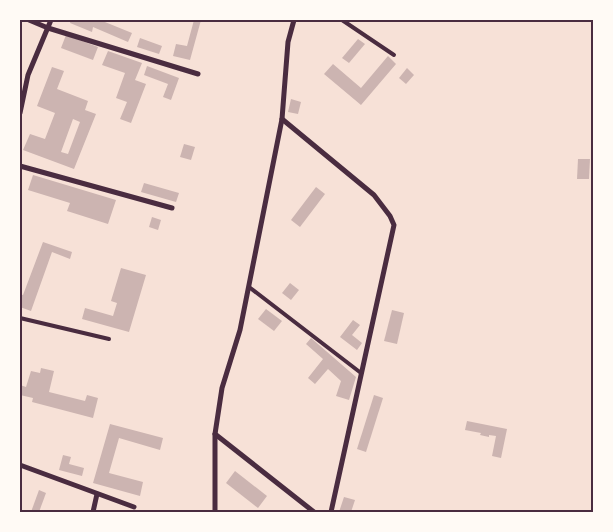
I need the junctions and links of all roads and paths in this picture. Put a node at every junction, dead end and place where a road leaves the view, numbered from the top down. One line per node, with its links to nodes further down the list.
1 (29, 20): 5 (street)
2 (51, 20): 5 (street)
3 (294, 20): 9 (street)
4 (342, 20): 6 (lane)
5 (48, 28): 7 (street); 8 (street)
6 (394, 55)
7 (198, 74)
8 (20, 113)
9 (282, 119): 12 (street); 15 (street)
10 (20, 166): 11 (street)
11 (172, 208)
12 (249, 287): 15 (lane); 16 (street)
13 (20, 318): 14 (lane)
14 (109, 339)
15 (361, 373): 23 (street)
16 (215, 434): 21 (street); 22 (street)
17 (20, 465): 18 (street)
18 (97, 494): 19 (street); 20 (street)
19 (134, 506)
20 (93, 512)
21 (215, 512)
22 (314, 512)
23 (330, 512)

